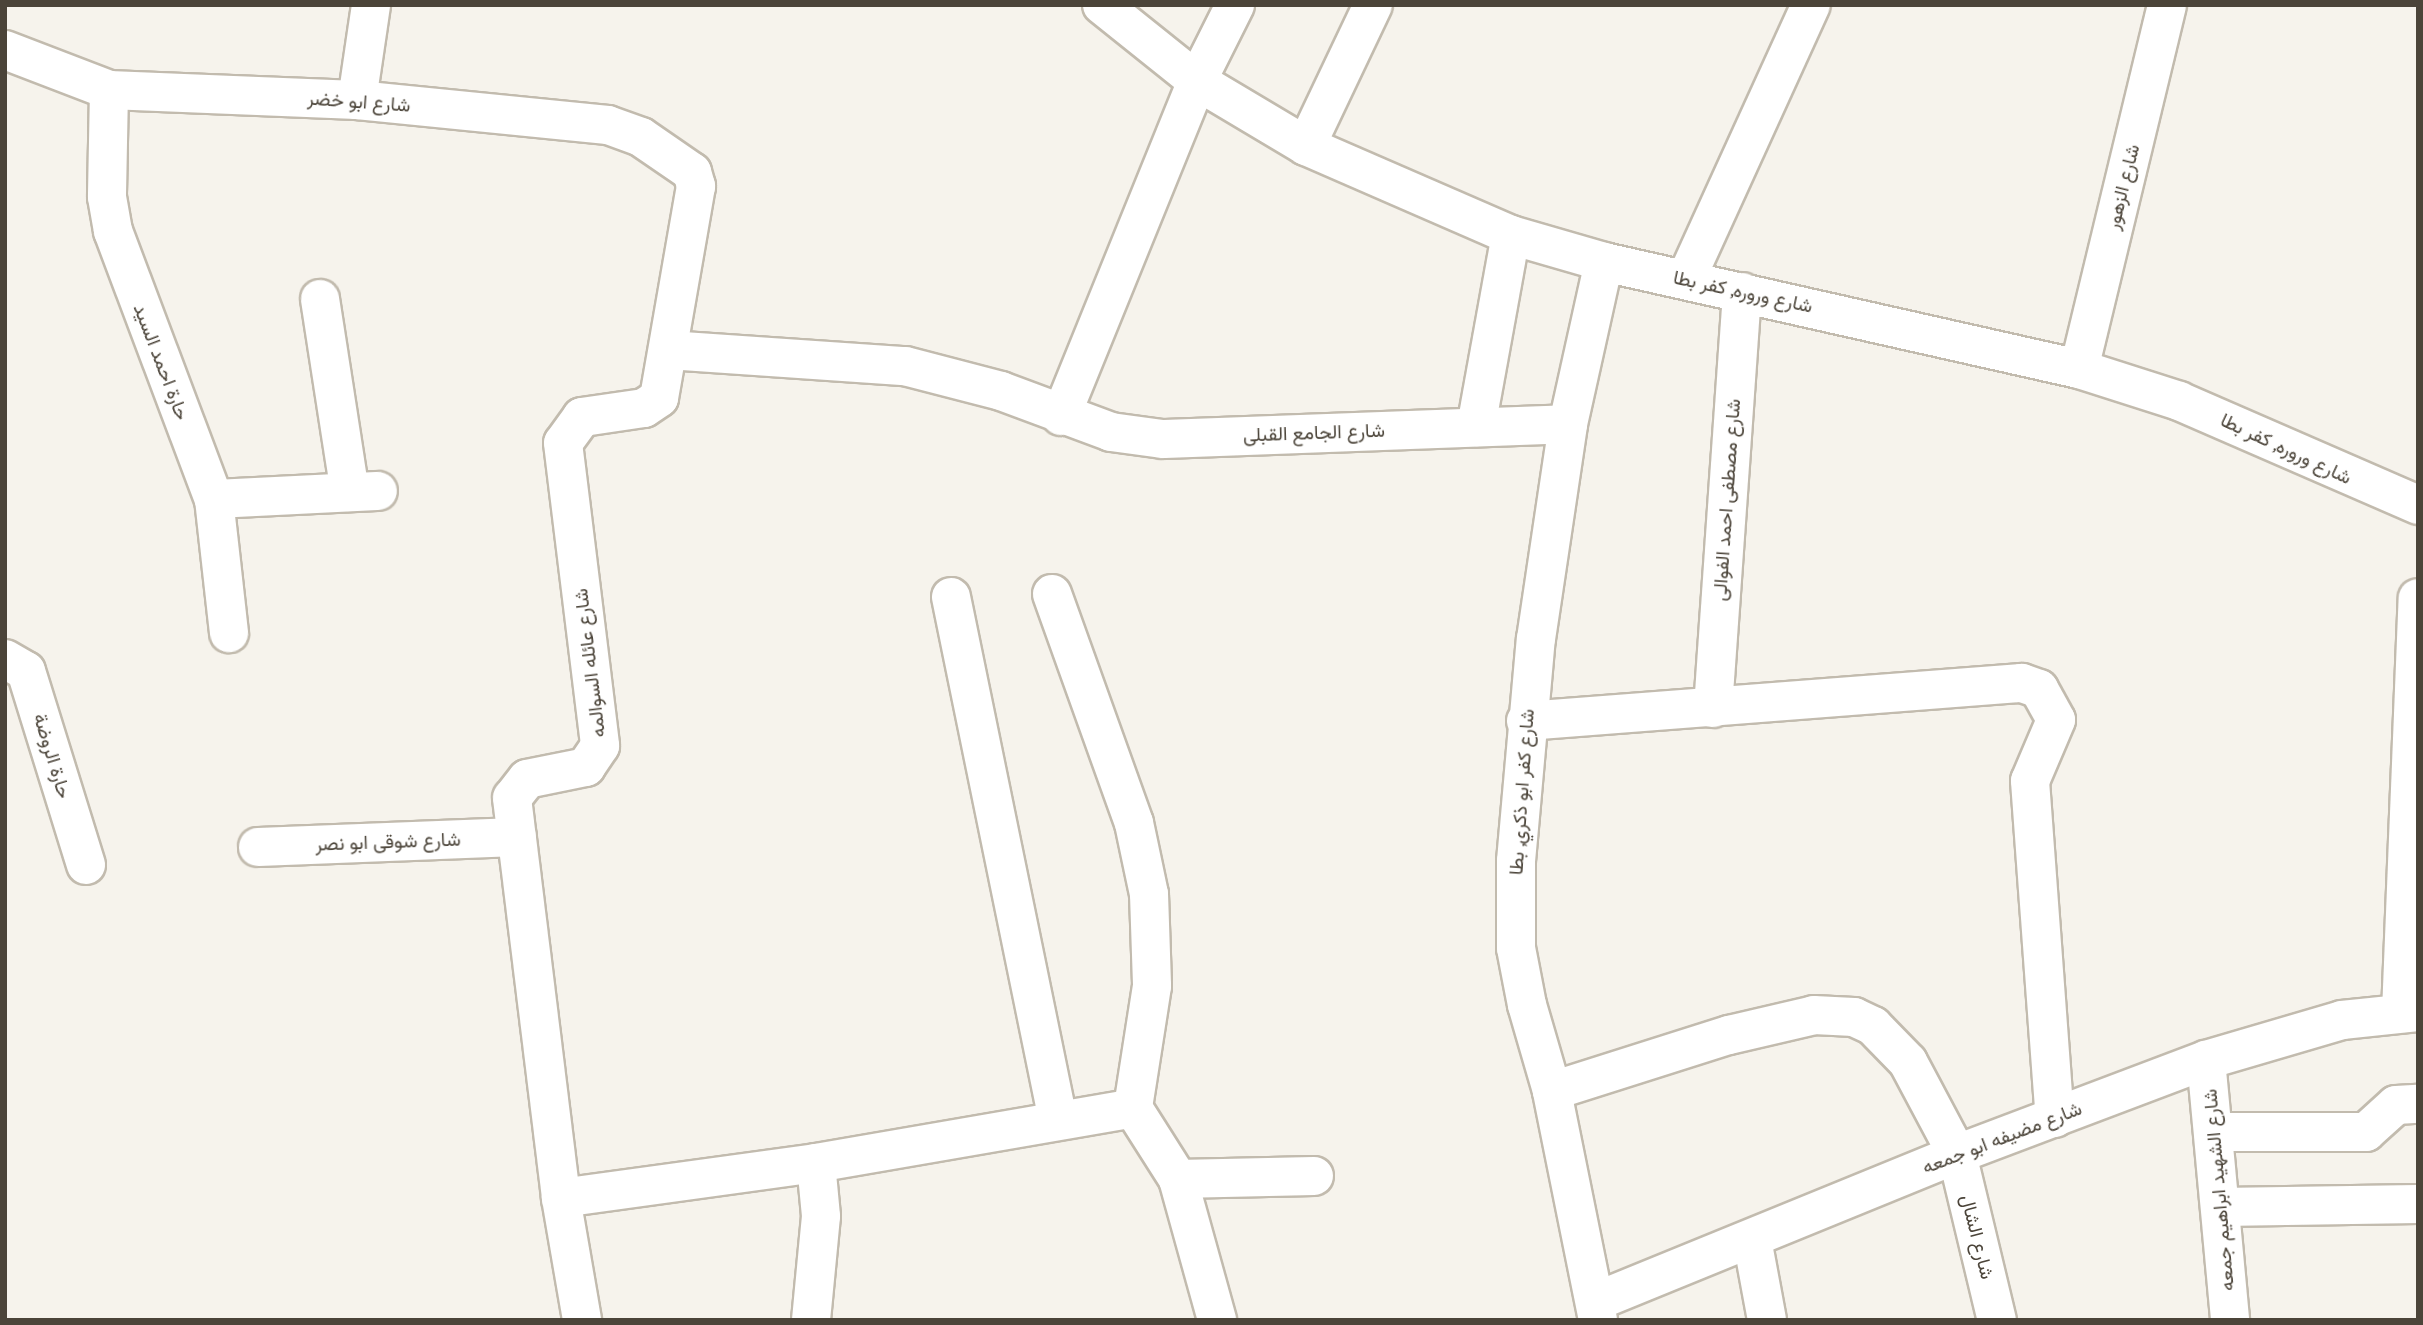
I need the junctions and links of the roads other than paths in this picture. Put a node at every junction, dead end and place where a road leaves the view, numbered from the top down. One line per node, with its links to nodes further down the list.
1 (371, 5): 10 (street)
2 (1102, 5): 8 (street, شارع وروره, كفر بطا)
3 (1235, 5): 8 (street)
4 (1373, 5): 11 (street)
5 (1811, 5): 15 (street)
6 (2167, 5): 19 (street, شارع الزهور)
7 (5, 50): 9 (street, شارع ابو خضر)
8 (1197, 81): 11 (street, شارع وروره, كفر بطا); 20 (street)
9 (109, 90): 10 (street, شارع ابو خضر); 23 (street, حارة احمد السيد)
10 (357, 100): 12 (street, شارع ابو خضر)
11 (1306, 146): 13 (street, شارع وروره, كفر بطا)
12 (696, 186): 18 (street, شارع عائله السوالمه)
13 (1511, 235): 14 (street, شارع وروره, كفر بطا); 22 (street)
14 (1604, 262): 15 (street, شارع وروره, كفر بطا); 21 (street, شارع كفر ابو ذكري, بطا)
15 (1686, 279): 16 (street, شارع وروره, كفر بطا)
16 (1742, 292): 19 (street, شارع وروره, كفر بطا); 30 (street, شارع مصطفى احمد الفوالى)
17 (320, 299): 23 (street)
18 (668, 350): 20 (street, شارع الجامع القبلى); 33 (street, شارع عائله السوالمه)
19 (2079, 369): 24 (street, شارع وروره, كفر بطا)
20 (1061, 416): 22 (street, شارع الجامع القبلى)
21 (1569, 424): 22 (street, شارع الجامع القبلى); 31 (street, شارع كفر ابو ذكري, بطا)
22 (1476, 427)
23 (214, 499): 28 (street, حارة احمد السيد)
24 (2418, 505)
25 (1052, 594): 40 (street)
26 (951, 597): 42 (street)
27 (2418, 598): 32 (street)
28 (229, 633)
29 (5, 659): 35 (street, حارة الروضة)
30 (1713, 708): 31 (street); 41 (street)
31 (1526, 721): 38 (street, شارع كفر ابو ذكري, بطا)
32 (2415, 811): 36 (street)
33 (517, 837): 34 (street, شارع شوقى ابو نصر); 48 (street, شارع عائله السوالمه)
34 (258, 848)
35 (86, 865)
36 (2409, 1012): 37 (street, شارع مضيفه ابو جمعه)
37 (2206, 1060): 41 (street, شارع مضيفه ابو جمعه); 43 (street, شارع الشهيد ابراهيم جمعه)
38 (1552, 1091): 44 (street, شارع الشال); 52 (street, شارع كفر ابو ذكري, بطا)
39 (2418, 1104): 43 (street)
40 (1133, 1108): 42 (street); 47 (street)
41 (2055, 1118): 44 (street, شارع مضيفه ابو جمعه)
42 (1059, 1120): 45 (street)
43 (2216, 1132): 50 (street, شارع الشهيد ابراهيم جمعه)
44 (1957, 1154): 51 (street, شارع مضيفه ابو جمعه); 57 (street, شارع الشال)
45 (816, 1163): 48 (street); 54 (street)
46 (1314, 1176): 47 (street)
47 (1178, 1179): 55 (street)
48 (561, 1198): 53 (street, شارع عائله السوالمه)
49 (2418, 1204): 50 (street)
50 (2220, 1207): 58 (street, شارع الشهيد ابراهيم جمعه)
51 (1752, 1239): 52 (street, شارع مضيفه ابو جمعه); 56 (street)
52 (1598, 1310)
53 (582, 1320)
54 (811, 1320)
55 (1217, 1320)
56 (1767, 1320)
57 (1997, 1320)
58 (2230, 1320)

